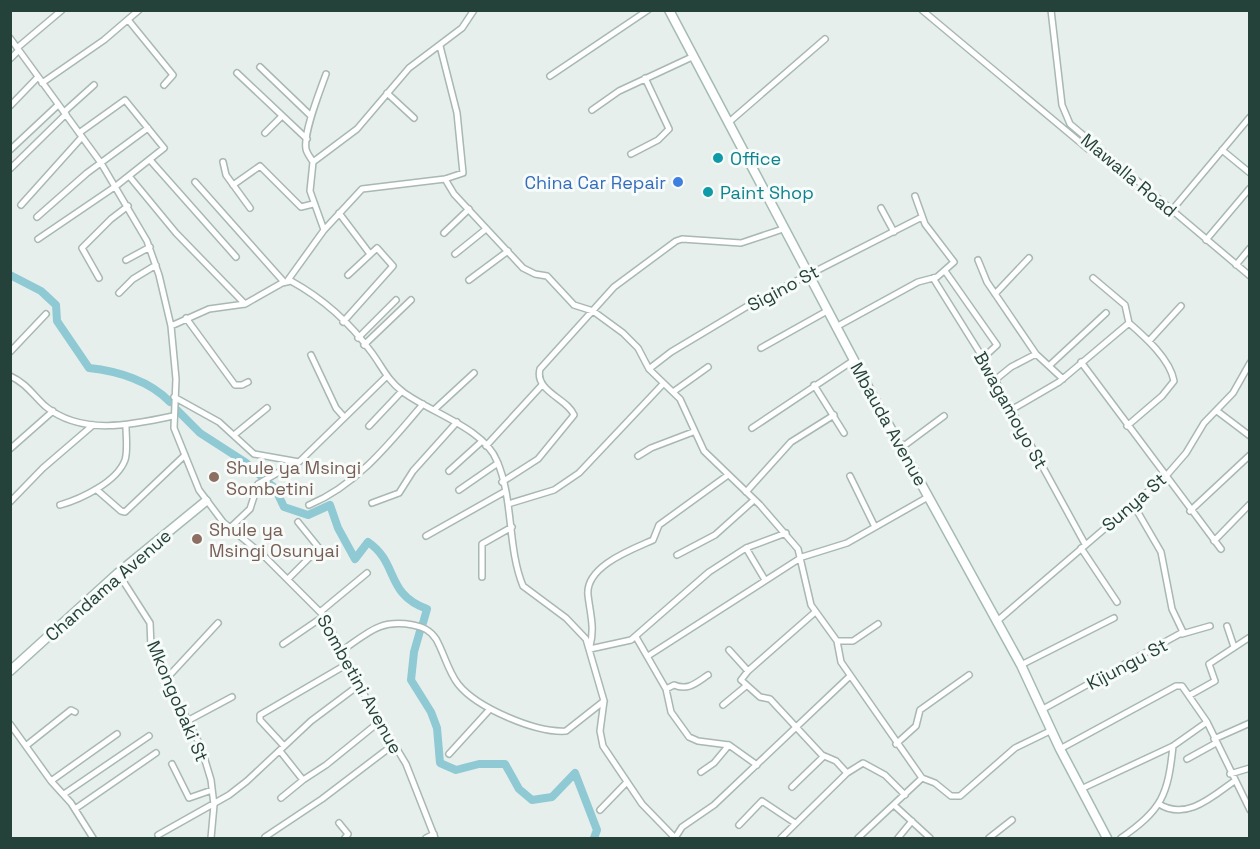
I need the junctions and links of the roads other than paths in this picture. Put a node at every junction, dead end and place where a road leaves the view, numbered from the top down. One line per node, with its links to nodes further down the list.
1 (62, 10): 12 (street)
2 (140, 10): 8 (street)
3 (474, 10): 11 (street)
4 (648, 10): 18 (street)
5 (669, 10): 13 (street, Mbauda Avenue)
6 (922, 10): 41 (street)
7 (1051, 10): 41 (street, Mawalla Road)
8 (129, 21): 21 (street); 23 (street)
9 (10, 38): 12 (street)
10 (825, 39): 33 (street)
11 (440, 46): 24 (street); 49 (street)
12 (17, 49): 14 (street); 19 (street)
13 (692, 57): 20 (street); 33 (street, Mbauda Avenue)
14 (10, 58)
15 (260, 67): 30 (street)
16 (237, 73): 29 (street)
17 (326, 74): 30 (street)
18 (550, 76)
19 (38, 77): 21 (street); 26 (street)
20 (645, 78): 27 (street); 40 (street)
21 (42, 83): 25 (street, Sombetini Avenue)
22 (94, 85): 28 (street)
23 (164, 85)
24 (387, 93): 32 (street); 44 (street)
25 (58, 105): 28 (street, Sombetini Avenue); 38 (street)
26 (10, 106)
27 (592, 110)
28 (65, 113): 36 (street, Sombetini Avenue); 46 (street)
29 (282, 116): 35 (street); 37 (street)
30 (311, 116): 37 (street)
31 (1250, 117): 39 (street)
32 (414, 118)
33 (728, 123): 66 (street, Mbauda Avenue)
34 (148, 128): 36 (street); 42 (street); 45 (street)
35 (265, 133)
36 (81, 135): 45 (street, Sombetini Avenue); 56 (street)
37 (307, 139): 44 (street)
38 (10, 150)
39 (1222, 150): 47 (street); 61 (street)
40 (631, 154)
41 (1104, 154): 61 (street, Mawalla Road)
42 (150, 160): 48 (street); 77 (street)
43 (224, 162): 51 (street)
44 (313, 162): 55 (street)
45 (101, 163): 52 (street, Sombetini Avenue); 63 (street)
46 (10, 169)
47 (1250, 173)
48 (129, 176): 52 (street); 96 (street)
49 (445, 179): 60 (street); 62 (street)
50 (195, 182): 91 (street)
51 (233, 185): 55 (street); 59 (street)
52 (116, 186): 57 (street, Sombetini Avenue); 70 (street)
53 (1250, 188): 71 (street)
54 (915, 196): 64 (street)
55 (313, 204): 67 (street)
56 (21, 205)
57 (128, 206): 72 (street, Sombetini Avenue); 87 (street)
58 (881, 207): 68 (street)
59 (250, 208)
60 (469, 209): 65 (street); 69 (street)
61 (1172, 210): 71 (street, Mawalla Road)
62 (339, 213): 67 (street); 75 (street)
63 (37, 217)
64 (922, 217): 68 (street, Sigino St); 83 (street)
65 (486, 228): 74 (street); 76 (street)
66 (783, 229): 84 (street, Mbauda Avenue); 98 (street)
67 (324, 230): 91 (street)
68 (894, 232): 84 (street, Sigino St)
69 (444, 233)
70 (38, 239)
71 (1206, 240): 82 (street, Mawalla Road)
72 (150, 247): 79 (street); 81 (street, Sombetini Avenue)
73 (1250, 248): 82 (street)
74 (508, 251): 90 (street); 98 (street)
75 (370, 254): 85 (street); 103 (street)
76 (455, 254)
77 (236, 257)
78 (1029, 258): 93 (street)
79 (126, 260)
80 (978, 260): 93 (street)
81 (156, 265): 92 (street); 105 (street, Sombetini Avenue)
82 (1236, 265): 86 (street, Mawalla Road)
83 (945, 271): 88 (street); 114 (street)
84 (808, 274): 99 (street, Mbauda Avenue); 120 (street, Sigino St)
85 (348, 275)
86 (1250, 276)
87 (99, 278)
88 (933, 278): 106 (street); 114 (street, Bwagamoyo St)
89 (1093, 278): 104 (street)
90 (469, 280)
91 (286, 281): 96 (street); 103 (street)
92 (119, 293)
93 (995, 294): 112 (street)
94 (396, 300): 107 (street)
95 (411, 300): 109 (street)
96 (245, 304): 102 (street)
97 (1181, 306): 108 (street)
98 (593, 311): 120 (street); 128 (street)
99 (827, 311): 106 (street, Mbauda Avenue); 110 (street)
100 (46, 314): 111 (street)
101 (1107, 314): 118 (street)
102 (186, 318): 105 (street); 126 (street)
103 (343, 322): 107 (street)
104 (1129, 323): 108 (street); 116 (street)
105 (171, 326): 132 (street, Sombetini Avenue)
106 (836, 327): 115 (street, Mbauda Avenue)
107 (358, 338): 109 (street)
108 (1149, 341): 146 (street)
109 (364, 345): 123 (street)
110 (761, 348)
111 (10, 352)
112 (1036, 354): 118 (street); 125 (street)
113 (311, 355): 142 (street)
114 (984, 358): 125 (street, Bwagamoyo St)
115 (854, 360): 129 (street); 154 (street, Mbauda Avenue)
116 (1081, 362): 124 (street); 146 (street)
117 (1250, 363): 138 (street, Sunya St)
118 (1050, 364): 124 (street)
119 (708, 367): 131 (street)
120 (649, 369): 127 (street)
121 (474, 373): 135 (street)
122 (10, 376): 137 (street)
123 (386, 377): 130 (street); 142 (street)
124 (1063, 379): 136 (street)
125 (995, 380): 136 (street, Bwagamoyo St)
126 (248, 382)
127 (663, 384): 131 (street); 175 (street)
128 (542, 385): 153 (street); 165 (street)
129 (814, 385): 140 (street); 148 (street)
130 (402, 392): 133 (street); 145 (street)
131 (673, 392): 149 (street)
132 (174, 397): 139 (street, Sombetini Avenue); 151 (street)
133 (423, 404): 135 (street); 179 (street)
134 (267, 408): 151 (street)
135 (435, 410): 143 (street)
136 (1011, 410): 188 (street, Bwagamoyo St)
137 (53, 411): 144 (street); 155 (street)
138 (1217, 411): 152 (street); 164 (street, Sunya St)
139 (173, 416): 147 (street); 156 (street, Sombetini Avenue)
140 (834, 416): 150 (street); 169 (street)
141 (944, 416): 154 (street)
142 (344, 417): 159 (street)
143 (457, 422): 153 (street); 174 (street)
144 (93, 425): 147 (street); 173 (street)
145 (369, 426)
146 (1127, 426): 164 (street)
147 (126, 427): 166 (street)
148 (752, 428)
149 (693, 432): 158 (street); 162 (street)
150 (844, 433)
151 (234, 435): 159 (street)
152 (1250, 436)
153 (483, 444): 160 (street); 161 (street)
154 (901, 448): 170 (street, Mbauda Avenue)
155 (10, 449)
156 (185, 454): 166 (street); 172 (street, Sombetini Avenue)
157 (1250, 455): 180 (street)
158 (638, 456)
159 (291, 462): 184 (street)
160 (498, 463): 165 (street); 167 (street)
161 (449, 471)
162 (728, 475): 169 (street); 213 (street)
163 (850, 476): 183 (street)
164 (1166, 476): 176 (street, Sunya St); 180 (street)
165 (502, 482): 168 (street)
166 (97, 490): 178 (street)
167 (459, 490)
168 (504, 492): 175 (street); 186 (street)
169 (746, 492): 171 (street)
170 (928, 497): 183 (street); 202 (street, Mbauda Avenue)
171 (754, 500): 185 (street); 191 (street)
172 (206, 501): 184 (street, Sombetini Avenue); 193 (street, Chandama Avenue)
173 (10, 502)
174 (372, 503)
175 (508, 504): 182 (street)
176 (1133, 504): 188 (street, Sunya St); 207 (street, Kijungu St)
177 (1250, 504): 187 (street)
178 (60, 505)
179 (309, 505)
180 (1190, 511): 187 (street)
181 (298, 522): 196 (street)
182 (512, 527): 195 (street); 213 (street)
183 (875, 527): 192 (street)
184 (230, 528): 196 (street, Sombetini Avenue)
185 (786, 533): 189 (street); 192 (street)
186 (426, 536)
187 (1214, 541): 190 (street)
188 (1083, 546): 198 (street, Bwagamoyo St); 202 (street, Sunya St)
189 (746, 548): 197 (street); 208 (street)
190 (1221, 549)
191 (677, 555)
192 (802, 557): 197 (street); 199 (street)
193 (118, 573): 219 (street, Chandama Avenue); 224 (street, Mkongobaki St)
194 (367, 573): 200 (street)
195 (482, 577)
196 (288, 579): 200 (street, Sombetini Avenue)
197 (765, 580): 216 (street)
198 (1117, 602)
199 (814, 613): 210 (street); 220 (street)
200 (322, 614): 211 (street); 214 (street, Sombetini Avenue)
201 (1114, 618): 218 (street)
202 (996, 622): 218 (street, Mbauda Avenue)
203 (218, 623): 224 (street)
204 (878, 624): 210 (street)
205 (1210, 626): 207 (street)
206 (1227, 626): 212 (street)
207 (1182, 634): 233 (street, Kijungu St)
208 (636, 637): 213 (street); 216 (street)
209 (1250, 637): 212 (street)
210 (837, 641): 223 (street)
211 (283, 644)
212 (1234, 647): 228 (street)
213 (590, 648): 230 (street)
214 (343, 650): 217 (street, Sombetini Avenue); 232 (street)
215 (729, 650): 220 (street)
216 (648, 656): 227 (street)
217 (349, 663): 225 (street, Sombetini Avenue); 251 (street)
218 (1021, 665): 233 (street, Mbauda Avenue)
219 (10, 671)
220 (748, 671): 226 (street)
221 (708, 675): 227 (street)
222 (969, 675): 246 (street)
223 (850, 676): 240 (street); 246 (street)
224 (167, 678): 235 (street, Mkongobaki St)
225 (359, 685): 236 (street, Sombetini Avenue); 251 (street)
226 (746, 686): 231 (street); 240 (street)
227 (666, 689): 249 (street)
228 (1190, 695): 237 (street); 252 (street)
229 (232, 697): 235 (street)
230 (604, 701): 232 (street); 267 (street)
231 (723, 705)
232 (490, 709): 254 (street)
233 (1043, 709): 241 (street, Mbauda Avenue)
234 (75, 712): 247 (street)
235 (189, 720): 270 (street, Mkongobaki St)
236 (379, 722): 248 (street, Sombetini Avenue); 264 (street)
237 (1206, 722): 245 (street); 250 (street)
238 (1250, 723): 245 (street)
239 (10, 724): 242 (street)
240 (796, 729): 255 (street); 258 (street)
241 (1052, 730): 252 (street, Mbauda Avenue); 263 (street)
242 (13, 734): 247 (street)
243 (117, 734): 265 (street)
244 (149, 736): 271 (street)
245 (1215, 741): 256 (street); 262 (street)
246 (896, 744): 263 (street)
247 (27, 745): 265 (street)
248 (393, 745): 286 (street, Sombetini Avenue); 287 (street)
249 (729, 745): 258 (street); 260 (street)
250 (1173, 746): 269 (street); 274 (street)
251 (282, 748): 264 (street); 275 (street)
252 (1060, 749): 269 (street, Mbauda Avenue)
253 (156, 753): 277 (street)
254 (449, 754)
255 (824, 756): 261 (street); 268 (street)
256 (1187, 759)
257 (172, 764): 270 (street)
258 (757, 765): 293 (street)
259 (1250, 768): 262 (street)
260 (700, 772)
261 (848, 773): 272 (street); 283 (street)
262 (1230, 774): 266 (street)
263 (922, 778): 272 (street)
264 (303, 780): 273 (street)
265 (51, 781): 271 (street)
266 (1233, 782): 274 (street); 279 (street)
267 (627, 783): 278 (street); 293 (street)
268 (792, 787)
269 (1081, 789): 298 (street, Mbauda Avenue)
270 (212, 790): 275 (street, Mkongobaki St)
271 (64, 794): 277 (street)
272 (904, 795): 276 (street)
273 (281, 798)
274 (1160, 804): 299 (street)
275 (213, 805): 285 (street); 290 (street, Mkongobaki St)
276 (894, 805): 281 (street); 295 (street)
277 (75, 809): 289 (street)
278 (600, 810)
279 (1250, 810)
280 (1012, 820): 297 (street)
281 (912, 821): 288 (street); 296 (street)
282 (339, 823): 291 (street)
283 (795, 823): 284 (street); 294 (street)
284 (739, 825)
285 (158, 835)
286 (435, 836): 292 (street)
287 (265, 837)
288 (927, 837)
289 (93, 838)
290 (211, 838)
291 (345, 838)
292 (426, 838)
293 (675, 838)
294 (781, 838)
295 (858, 838)
296 (898, 838)
297 (988, 838)
298 (1107, 838)
299 (1121, 838)

